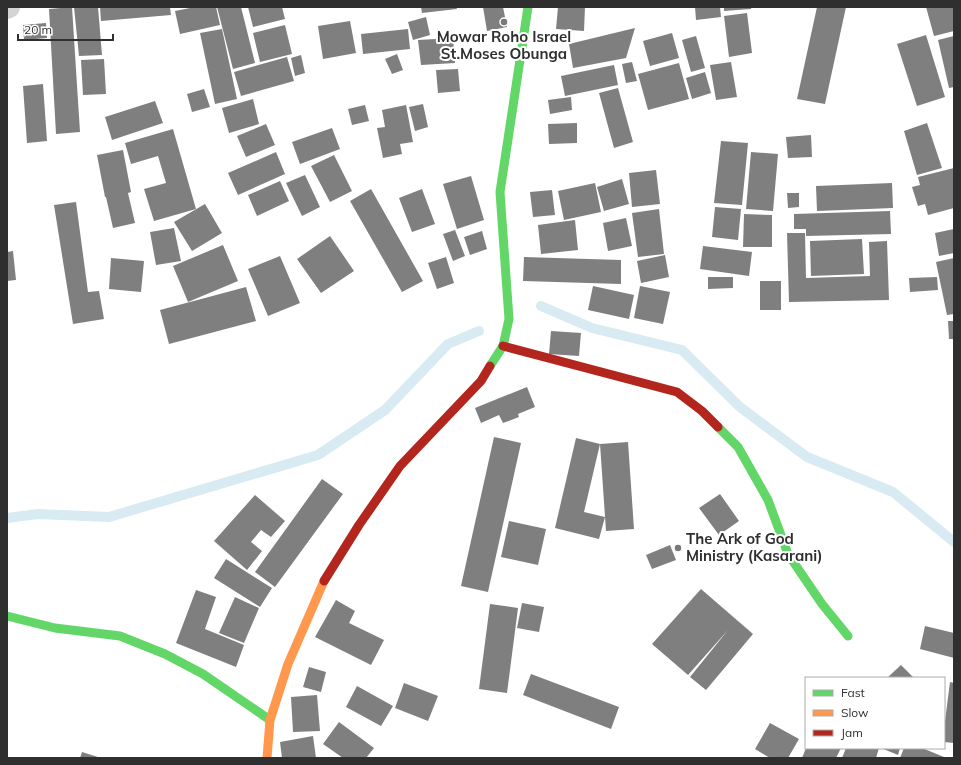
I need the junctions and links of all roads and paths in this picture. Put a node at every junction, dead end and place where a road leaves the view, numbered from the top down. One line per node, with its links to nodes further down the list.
1 (528, 7): 2 (street)
2 (503, 346): 4 (street); 5 (street)
3 (7, 616): 5 (street)
4 (848, 636)
5 (270, 720): 6 (street)
6 (267, 758)

